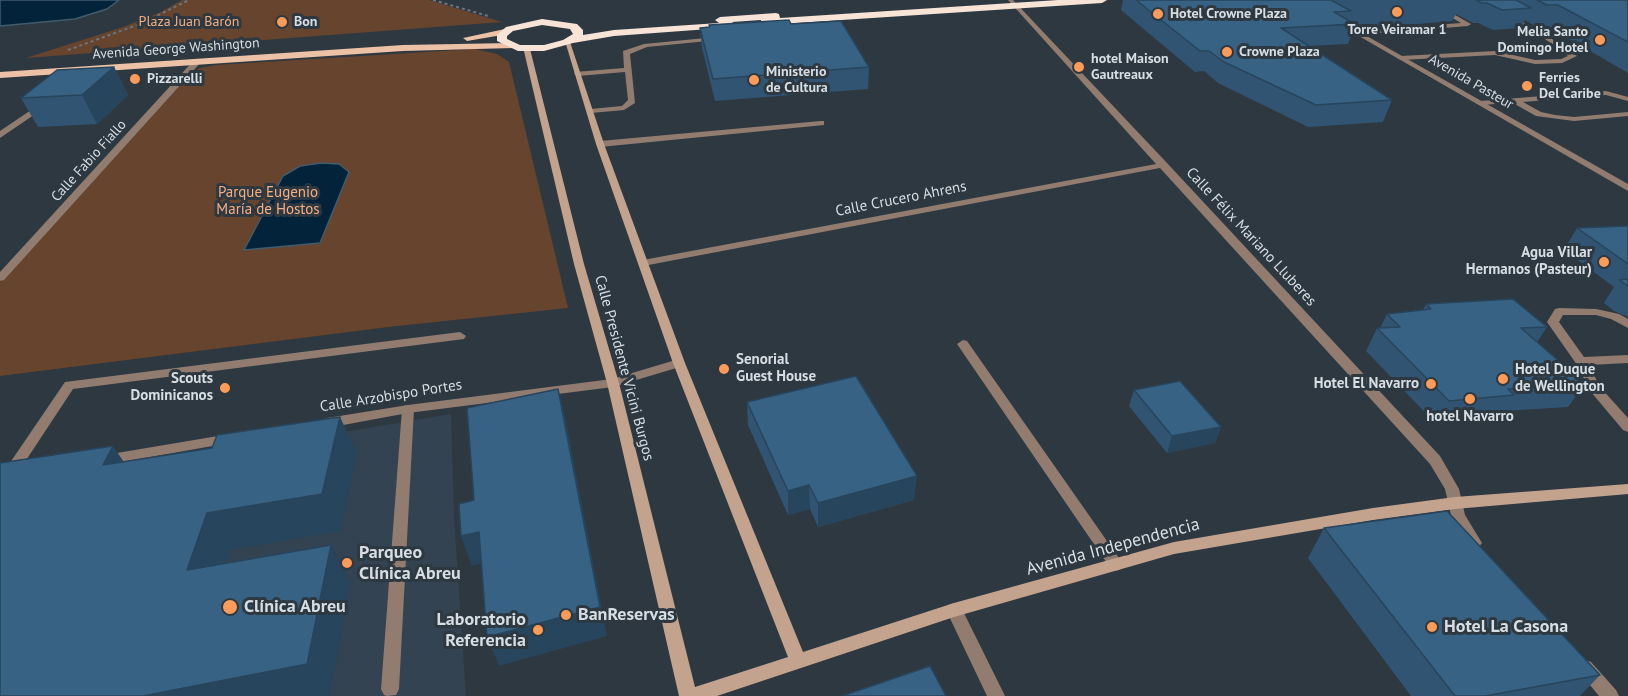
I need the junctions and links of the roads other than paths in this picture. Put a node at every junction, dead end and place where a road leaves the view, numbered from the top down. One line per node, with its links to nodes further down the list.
1 (1102, 0): 2 (highway)
2 (1016, 2): 6 (highway); 10 (highway); 30 (street, Calle Félix Mariano Lluberes)
3 (1435, 6): 8 (street)
4 (1499, 11): 14 (street)
5 (1329, 16): 8 (street, Avenida Pasteur)
6 (573, 26): 7 (highway); 10 (highway)
7 (505, 32): 11 (highway); 13 (main road, Avenida George Washington)
8 (1358, 33): 14 (street, Avenida Pasteur)
9 (723, 39): 17 (street)
10 (570, 41): 12 (highway); 18 (street)
11 (510, 46): 12 (highway); 13 (main road, Avenida George Washington)
12 (526, 49): 40 (street, Calle Presidente Vicini Burgos)
13 (317, 53): 15 (main road, Avenida George Washington)
14 (1401, 58): 24 (street, Avenida Pasteur)
15 (198, 61): 16 (main road, Avenida George Washington); 33 (street, Calle Fabio Fiallo)
16 (102, 68): 19 (main road, Avenida George Washington); 20 (street)
17 (627, 70): 18 (street); 25 (street)
18 (578, 74): 25 (street)
19 (0, 75)
20 (83, 80)
21 (56, 98): 28 (street)
22 (1628, 99): 23 (street)
23 (1515, 100): 24 (street); 26 (street)
24 (1480, 103): 31 (street, Avenida Pasteur)
25 (591, 111): 29 (street)
26 (1628, 114)
27 (821, 123): 29 (street)
28 (0, 135)
29 (600, 144): 32 (street)
30 (1164, 165): 32 (street, Calle Crucero Ahrens); 49 (street, Calle Félix Mariano Lluberes)
31 (1628, 188)
32 (643, 263): 39 (street)
33 (0, 278)
34 (1628, 324): 38 (street)
35 (460, 336): 47 (street)
36 (963, 344): 51 (street)
37 (1628, 359): 38 (street)
38 (1581, 361): 42 (street)
39 (679, 363): 40 (street, Calle Arzobispo Portes); 54 (street)
40 (613, 383): 41 (street, Calle Arzobispo Portes); 56 (street, Calle Presidente Vicini Burgos)
41 (408, 409): 43 (street, Calle Arzobispo Portes); 55 (street)
42 (1625, 421)
43 (314, 425)
44 (243, 437): 45 (street)
45 (90, 462)
46 (31, 472): 47 (street)
47 (4, 477)
48 (1628, 489): 49 (street, Avenida Independencia)
49 (1455, 502): 50 (street, Calle Félix Mariano Lluberes); 51 (street, Avenida Independencia)
50 (1481, 551)
51 (1116, 565): 52 (street, Avenida Independencia)
52 (954, 610): 54 (street, Avenida Independencia); 57 (street)
53 (1572, 653): 58 (street)
54 (798, 661): 56 (street, Avenida Independencia)
55 (390, 689)
56 (690, 696)
57 (996, 696)
58 (1610, 696)

